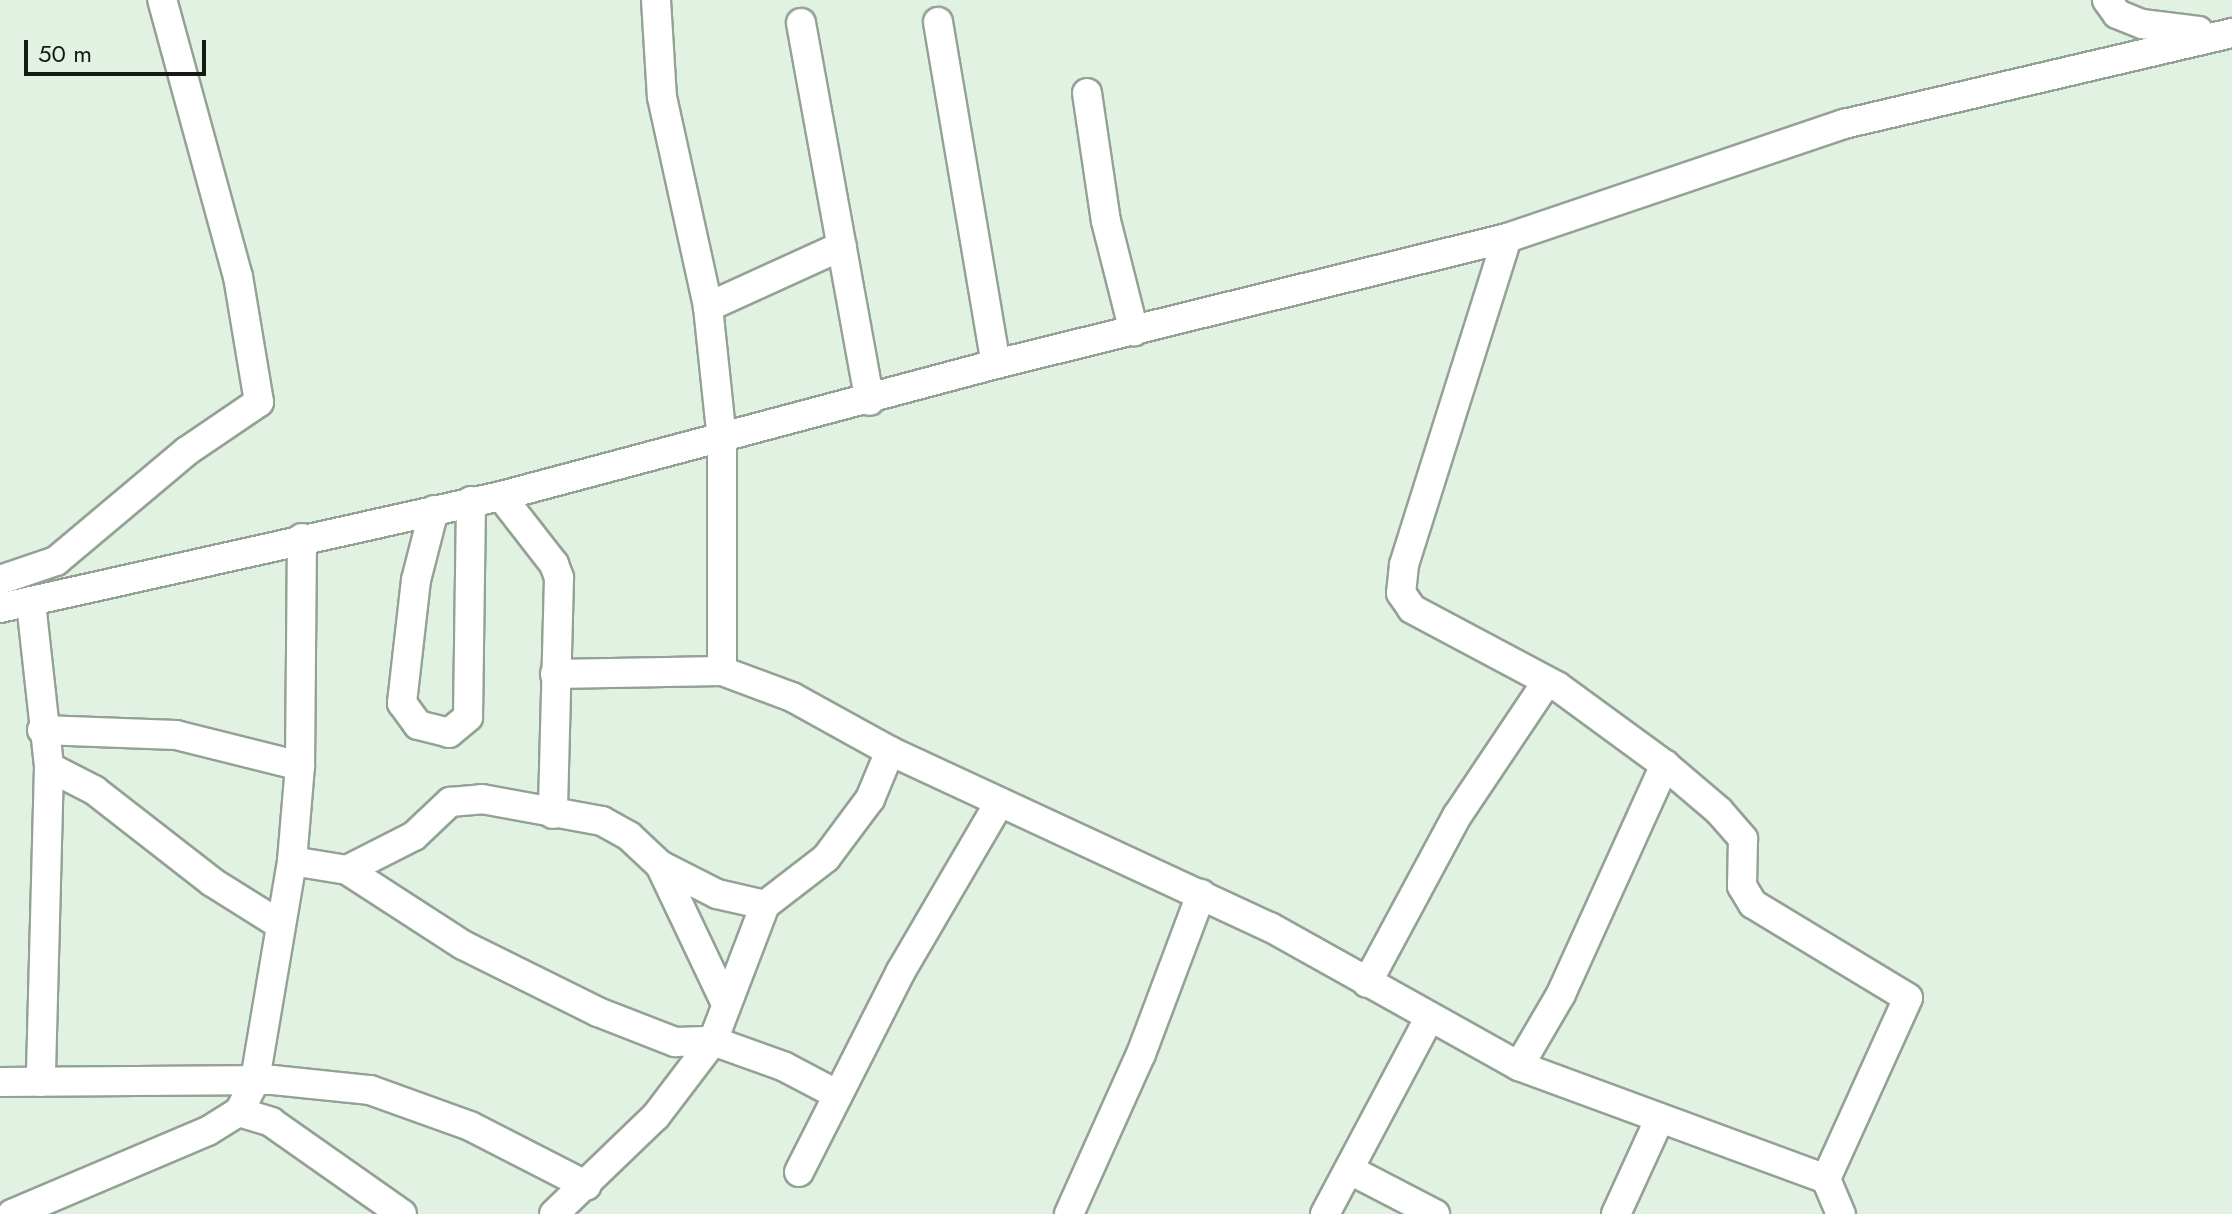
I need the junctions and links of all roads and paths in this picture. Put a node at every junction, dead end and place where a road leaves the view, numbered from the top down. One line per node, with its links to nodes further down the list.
1 (162, 0): 19 (street)
2 (656, 0): 10 (street)
3 (2107, 0): 6 (street)
4 (938, 22): 12 (street)
5 (801, 23): 9 (street)
6 (2232, 30): 8 (street)
7 (1087, 93): 11 (street)
8 (1507, 238): 11 (street); 24 (street)
9 (842, 246): 10 (street); 13 (street)
10 (708, 307): 14 (street)
11 (1134, 332): 12 (street)
12 (996, 364): 13 (street)
13 (870, 401): 14 (street)
14 (722, 440): 15 (street); 22 (street)
15 (501, 496): 16 (street); 23 (street)
16 (471, 501): 17 (street); 17 (street)
17 (434, 510): 18 (street)
18 (302, 538): 20 (street); 28 (street)
19 (0, 580)
20 (31, 603): 21 (street); 25 (street)
21 (0, 608)
22 (722, 671): 23 (street); 26 (street)
23 (555, 674): 31 (street)
24 (1550, 685): 27 (street); 38 (street)
25 (42, 730): 28 (street); 29 (street)
26 (890, 751): 30 (street); 36 (street)
27 (1665, 765): 42 (street); 51 (street)
28 (300, 766): 32 (street)
29 (49, 767): 37 (street); 45 (street)
30 (999, 803): 35 (street); 46 (street)
31 (553, 814): 33 (street); 34 (street)
32 (292, 861): 34 (street); 37 (street)
33 (660, 865): 36 (street); 39 (street)
34 (347, 870): 41 (street)
35 (1201, 894): 38 (street); 57 (street)
36 (765, 905): 39 (street)
37 (279, 924): 43 (street)
38 (1367, 983): 40 (street)
39 (726, 1004): 41 (street)
40 (1429, 1018): 42 (street); 49 (street)
41 (713, 1041): 46 (street); 52 (street)
42 (1519, 1066): 48 (street)
43 (255, 1080): 45 (street); 47 (street); 52 (street)
44 (0, 1082): 45 (street)
45 (41, 1082)
46 (838, 1095): 50 (street)
47 (239, 1112): 53 (street); 55 (street)
48 (1659, 1120): 51 (street); 60 (street)
49 (1350, 1170): 58 (street); 59 (street)
50 (799, 1172)
51 (1826, 1179): 61 (street)
52 (587, 1186): 56 (street)
53 (52, 1205): 54 (street)
54 (12, 1214)
55 (402, 1214)
56 (554, 1214)
57 (1069, 1214)
58 (1325, 1214)
59 (1435, 1214)
60 (1616, 1214)
61 (1841, 1214)

